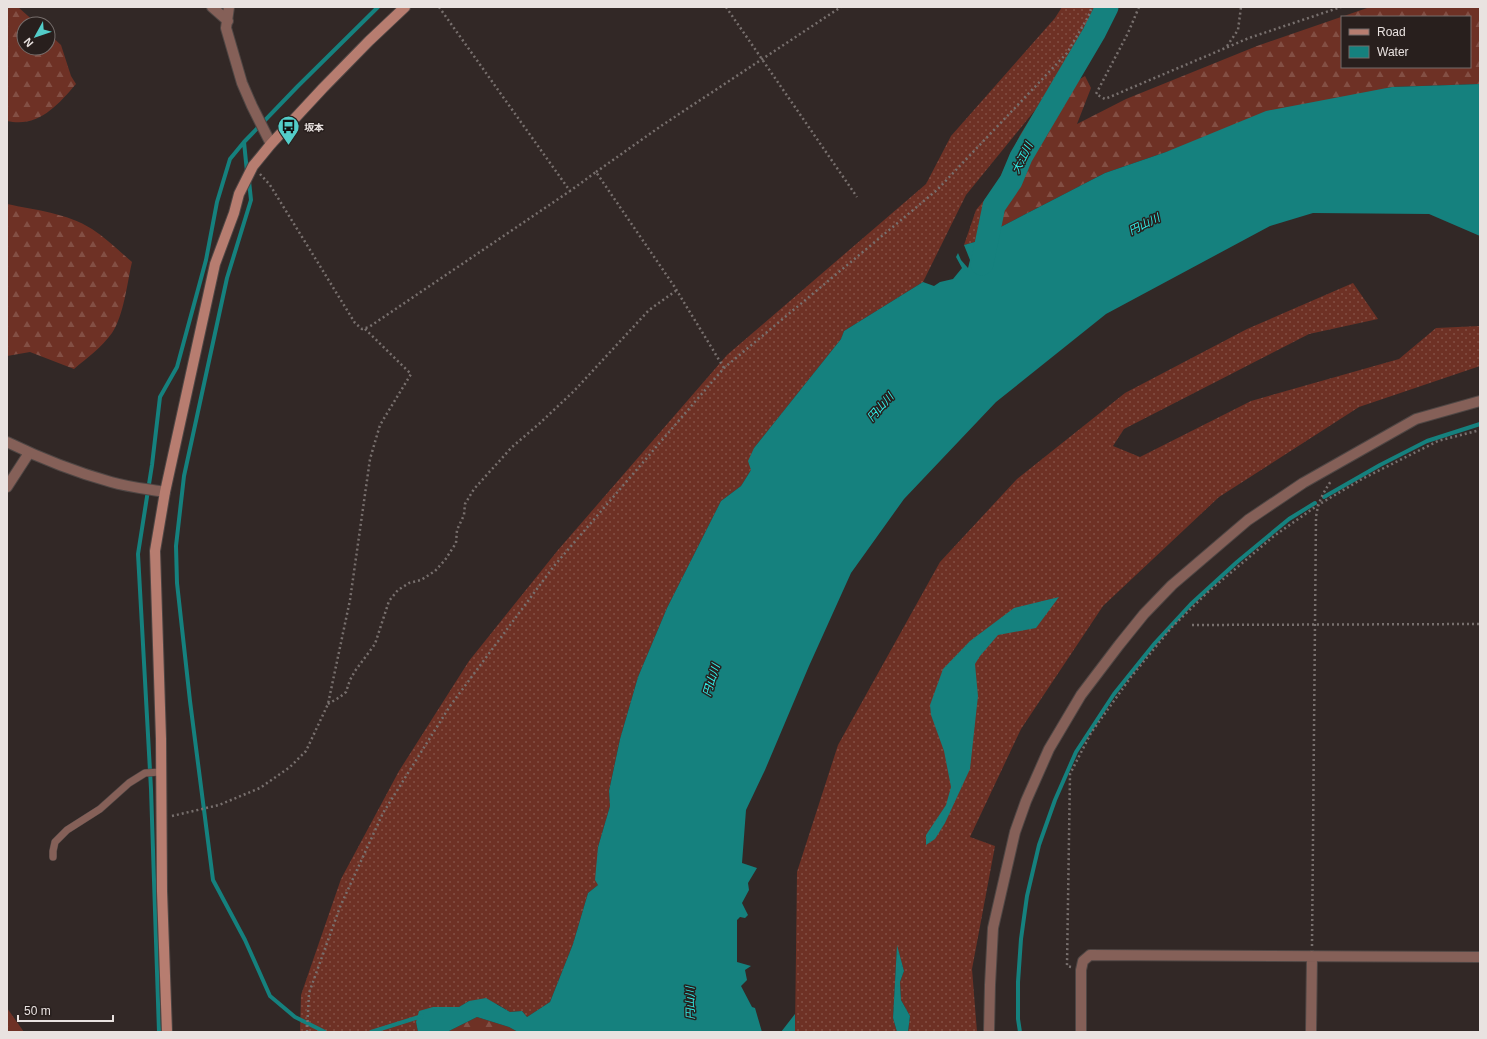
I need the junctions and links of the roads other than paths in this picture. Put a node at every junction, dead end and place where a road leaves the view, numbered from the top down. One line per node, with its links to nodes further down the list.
1 (212, 7): 4 (street)
2 (229, 7): 4 (street)
3 (405, 7): 5 (street)
4 (228, 21): 5 (street)
5 (271, 144): 10 (street)
6 (1480, 401): 16 (street)
7 (7, 442): 8 (street)
8 (29, 453): 9 (street); 10 (street)
9 (7, 487)
10 (165, 492): 11 (street)
11 (161, 772): 12 (lane); 15 (street)
12 (53, 857)
13 (1312, 956): 14 (street); 17 (street); 18 (street)
14 (1480, 957)
15 (167, 1032)
16 (989, 1032)
17 (1081, 1032)
18 (1311, 1032)

